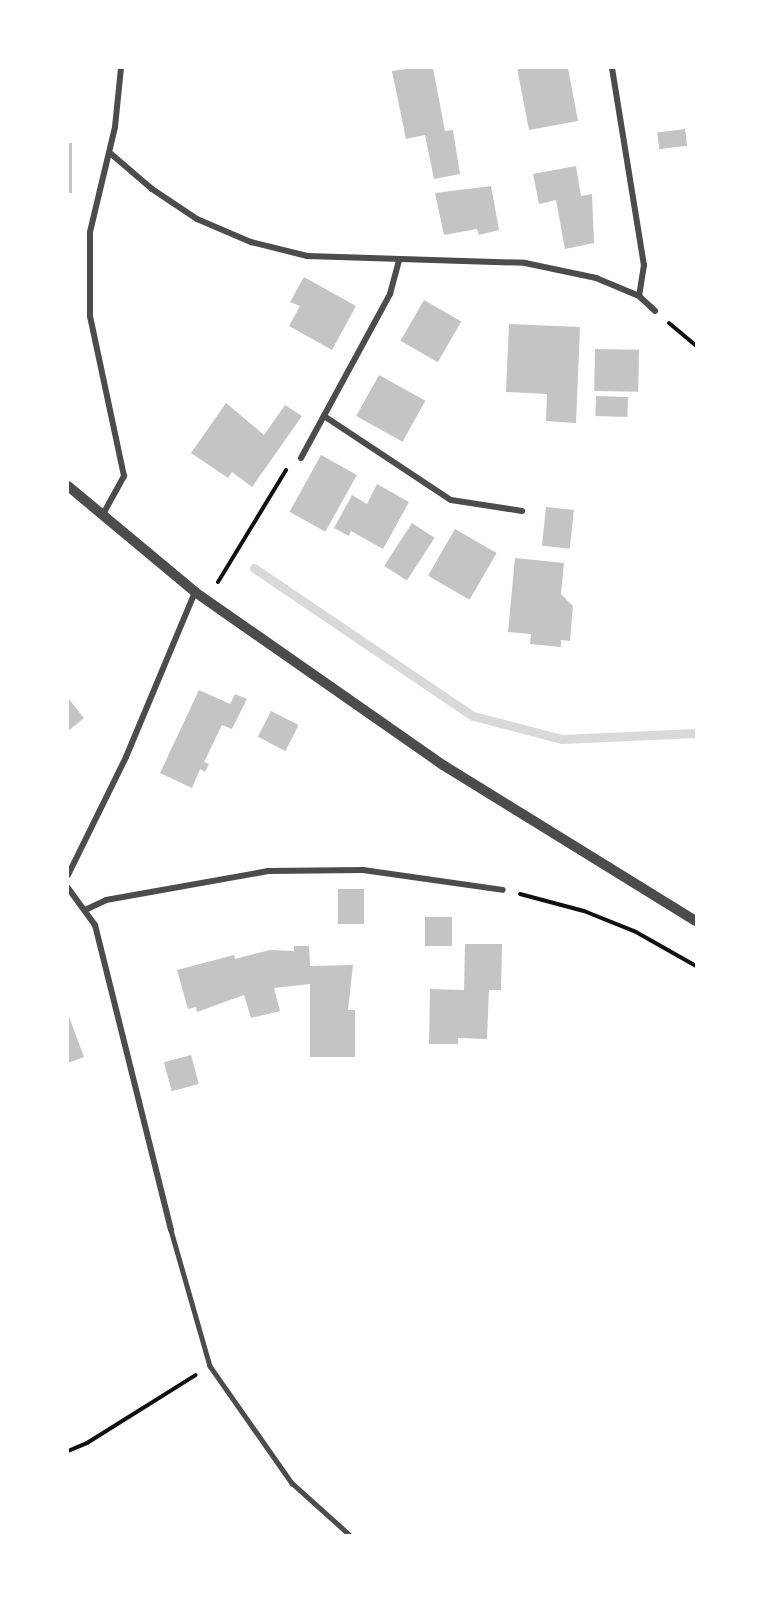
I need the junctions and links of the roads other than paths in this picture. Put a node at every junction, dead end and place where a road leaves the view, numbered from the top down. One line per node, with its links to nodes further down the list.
1 (121, 68): 3 (street)
2 (612, 68): 5 (street)
3 (110, 153): 4 (street); 11 (street)
4 (399, 261): 5 (street); 7 (street)
5 (639, 296): 6 (street)
6 (655, 310)
7 (324, 416): 8 (street); 10 (street)
8 (301, 458)
9 (68, 486): 11 (street)
10 (522, 511)
11 (102, 516): 12 (street)
12 (195, 592): 13 (street); 17 (street)
13 (68, 875)
14 (68, 888): 16 (street)
15 (503, 890): 16 (street)
16 (85, 910): 18 (street)
17 (696, 921)
18 (171, 1230): 19 (lane)
19 (351, 1536)

